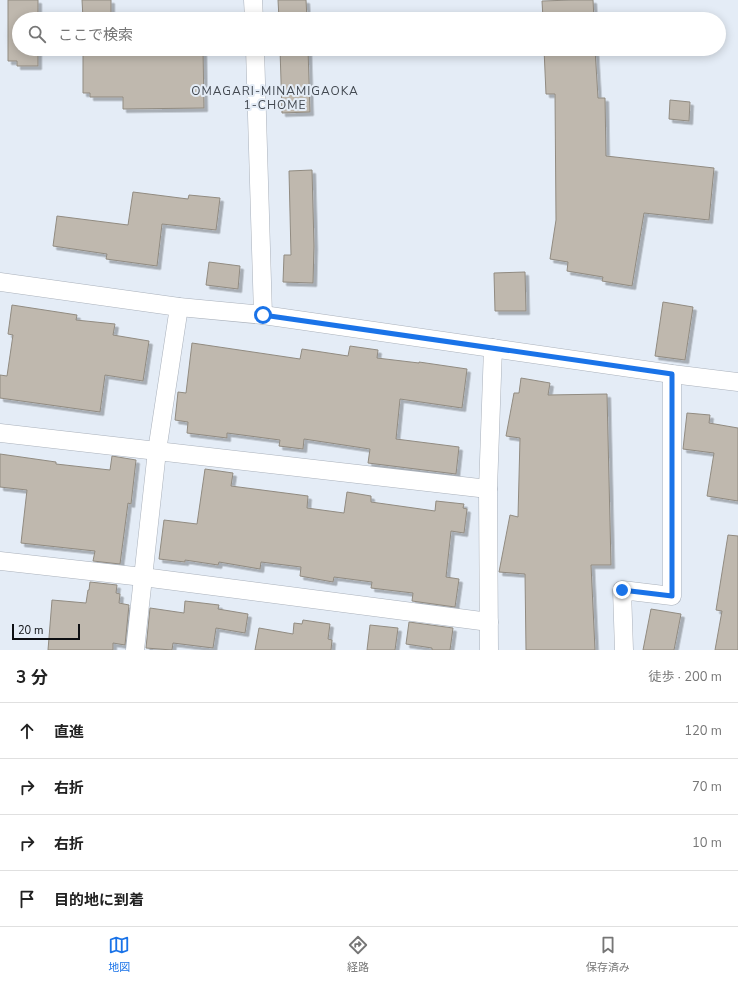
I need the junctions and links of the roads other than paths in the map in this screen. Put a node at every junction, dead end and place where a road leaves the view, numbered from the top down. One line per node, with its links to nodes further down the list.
1 (253, 0): 2 (street)
2 (254, 12)
3 (255, 56): 6 (street)
4 (0, 282): 5 (street)
5 (179, 307): 6 (street); 11 (street)
6 (263, 315): 7 (street)
7 (493, 348): 8 (street); 12 (street)
8 (672, 374): 9 (street); 18 (street)
9 (738, 382)
10 (0, 433): 11 (street)
11 (157, 451): 12 (street); 14 (street)
12 (488, 489): 15 (street)
13 (0, 560): 14 (street)
14 (143, 577): 15 (street); 16 (street)
15 (489, 622): 17 (street)
16 (134, 650)
17 (489, 650)
18 (624, 650)

